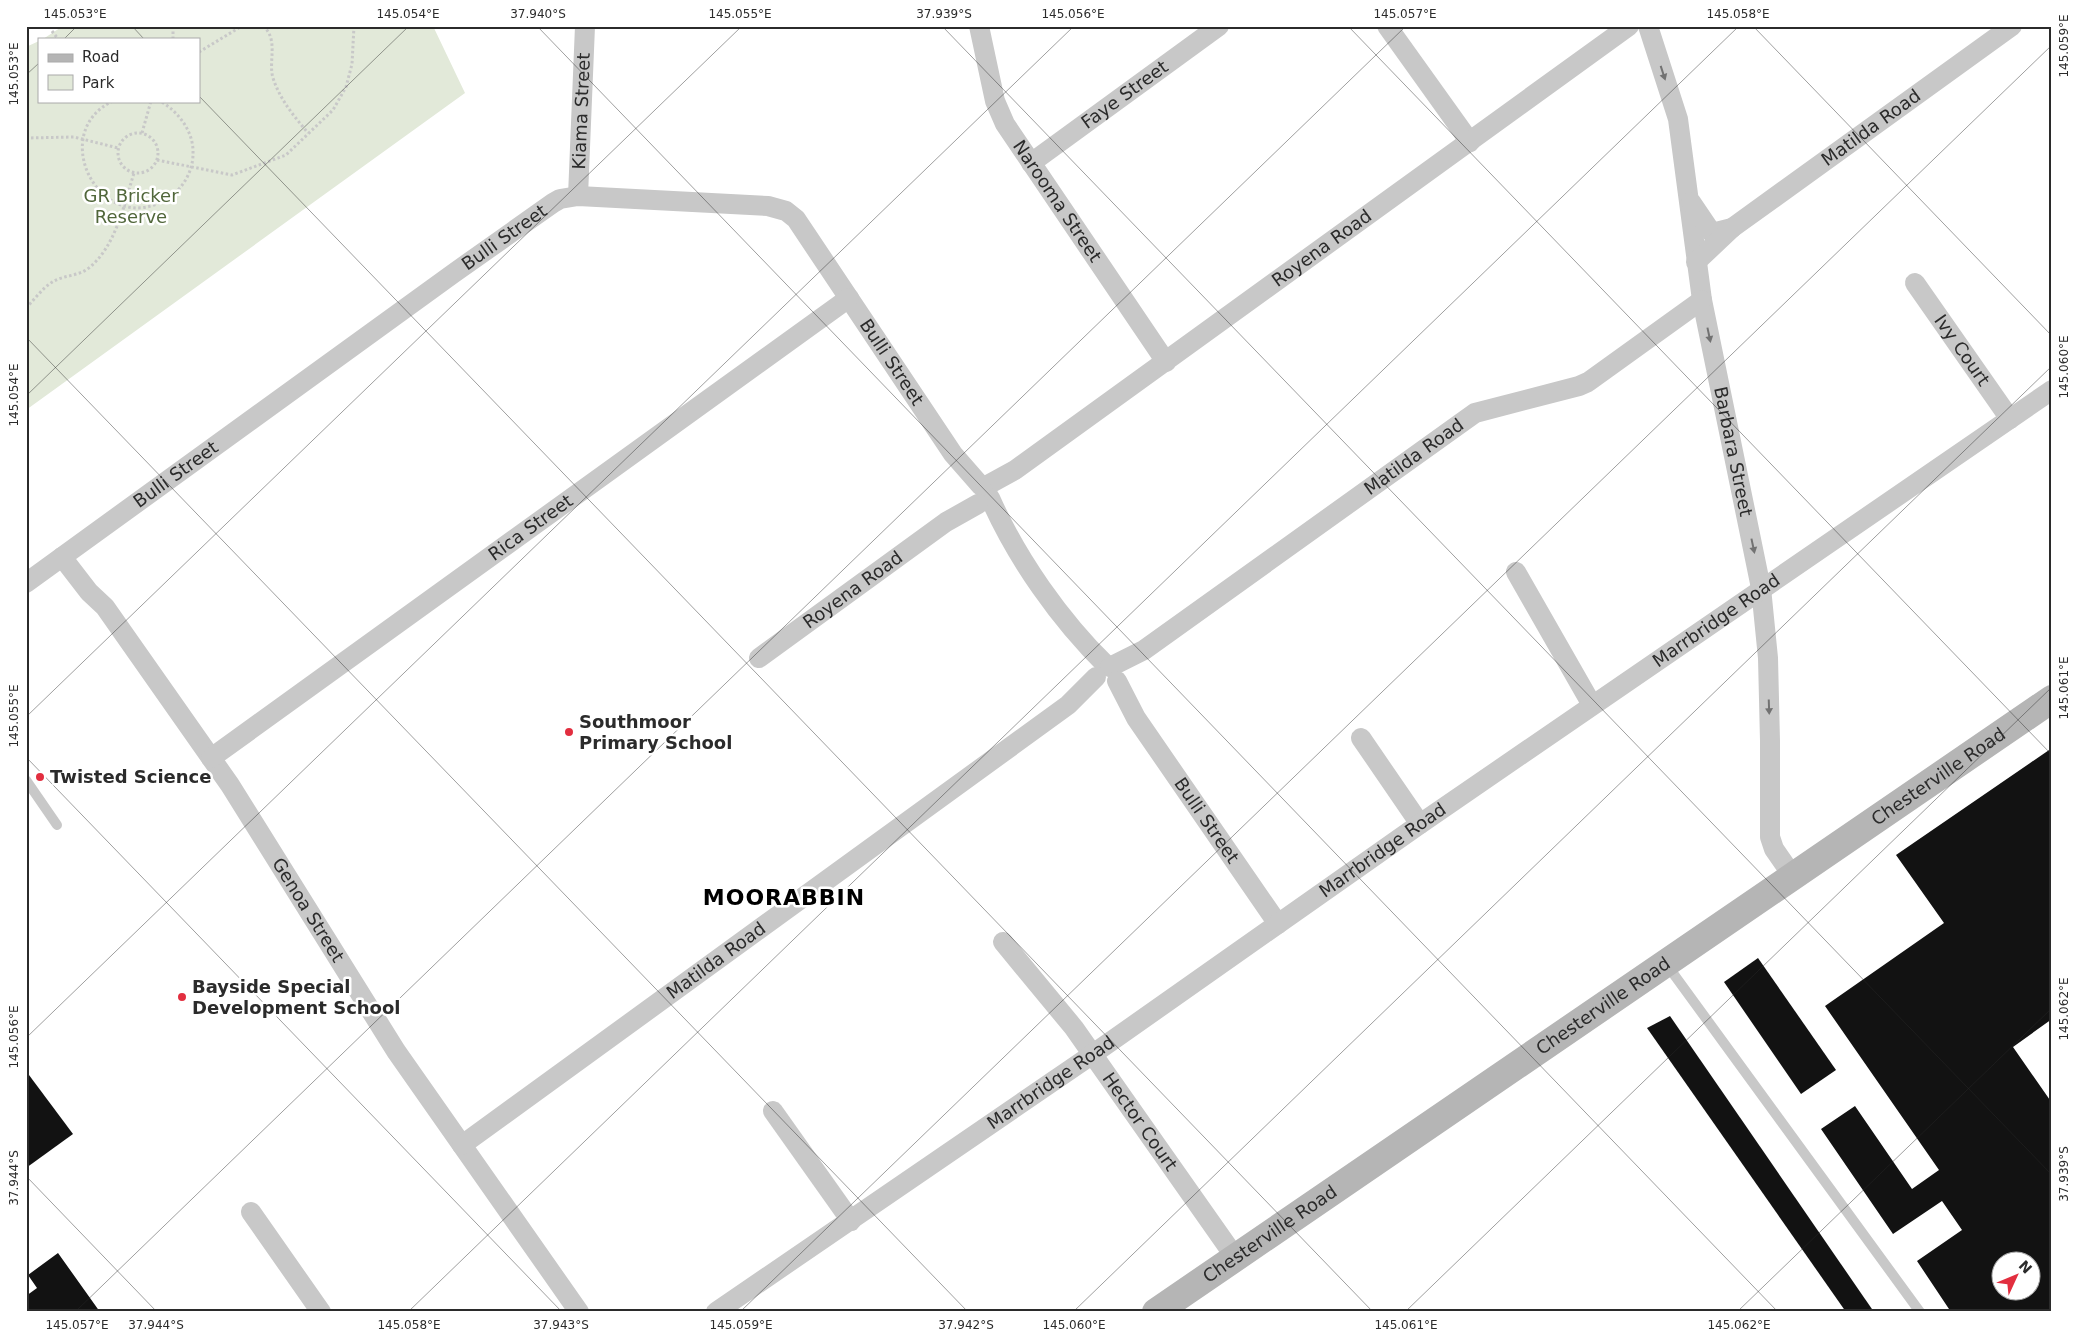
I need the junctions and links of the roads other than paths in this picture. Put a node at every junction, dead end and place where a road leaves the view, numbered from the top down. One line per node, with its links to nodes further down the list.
1 (585, 26): 10 (street, Kiama Street)
2 (979, 26): 9 (street, Narooma Street)
3 (1219, 26): 9 (street, Faye Street)
4 (1387, 26): 8 (street)
5 (1629, 26): 8 (street, Royena Road)
6 (1648, 26): 11 (street, Barbara Street, one-way to 11)
7 (2012, 26): 12 (street, Matilda Road)
8 (1470, 142): 17 (street, Royena Road)
9 (1031, 163): 17 (street, Narooma Street)
10 (578, 196): 15 (street, Bulli Street); 21 (street, Bulli Street)
11 (1688, 196): 12 (street); 13 (street, Barbara Street)
12 (1732, 228): 13 (street, Matilda Road)
13 (1696, 262): 16 (street, Barbara Street)
14 (1915, 283): 19 (street, Ivy Court)
15 (849, 298): 20 (street, Bulli Street); 30 (street, Rica Street)
16 (1702, 300): 24 (street, Barbara Street, one-way to 24); 26 (street, Matilda Road)
17 (1166, 362): 20 (street, Royena Road)
18 (2052, 390): 19 (street, Marrbridge Road)
19 (2010, 419): 24 (street, Marrbridge Road)
20 (981, 495): 25 (street, Royena Road); 26 (street, Bulli Street)
21 (67, 553): 23 (street, Bulli Street); 30 (street, Genoa Street)
22 (1516, 572): 28 (street)
23 (26, 583)
24 (1761, 588): 28 (street, Marrbridge Road); 34 (street, Barbara Street, one-way to 34)
25 (759, 658)
26 (1107, 677): 35 (street, Bulli Street); 40 (street, Matilda Road)
27 (2052, 699): 34 (main road, Chesterville Road)
28 (1592, 705): 32 (street, Marrbridge Road)
29 (1361, 738): 32 (street)
30 (211, 758): 40 (street, Genoa Street)
31 (26, 780): 33 (lane)
32 (1420, 824): 35 (street, Marrbridge Road)
33 (57, 825)
34 (1792, 875): 37 (main road, Chesterville Road)
35 (1278, 924): 38 (street, Marrbridge Road)
36 (1003, 942): 38 (street, Hector Court)
37 (1665, 962): 43 (main road, Chesterville Road); 48 (lane)
38 (1093, 1054): 42 (street, Marrbridge Road); 43 (street, Hector Court)
39 (773, 1111): 42 (street)
40 (462, 1145): 46 (street, Genoa Street)
41 (251, 1212): 45 (street)
42 (851, 1221): 44 (street, Marrbridge Road)
43 (1235, 1257): 47 (main road, Chesterville Road)
44 (723, 1310)
45 (321, 1312)
46 (579, 1312)
47 (1156, 1312)
48 (1920, 1312)

